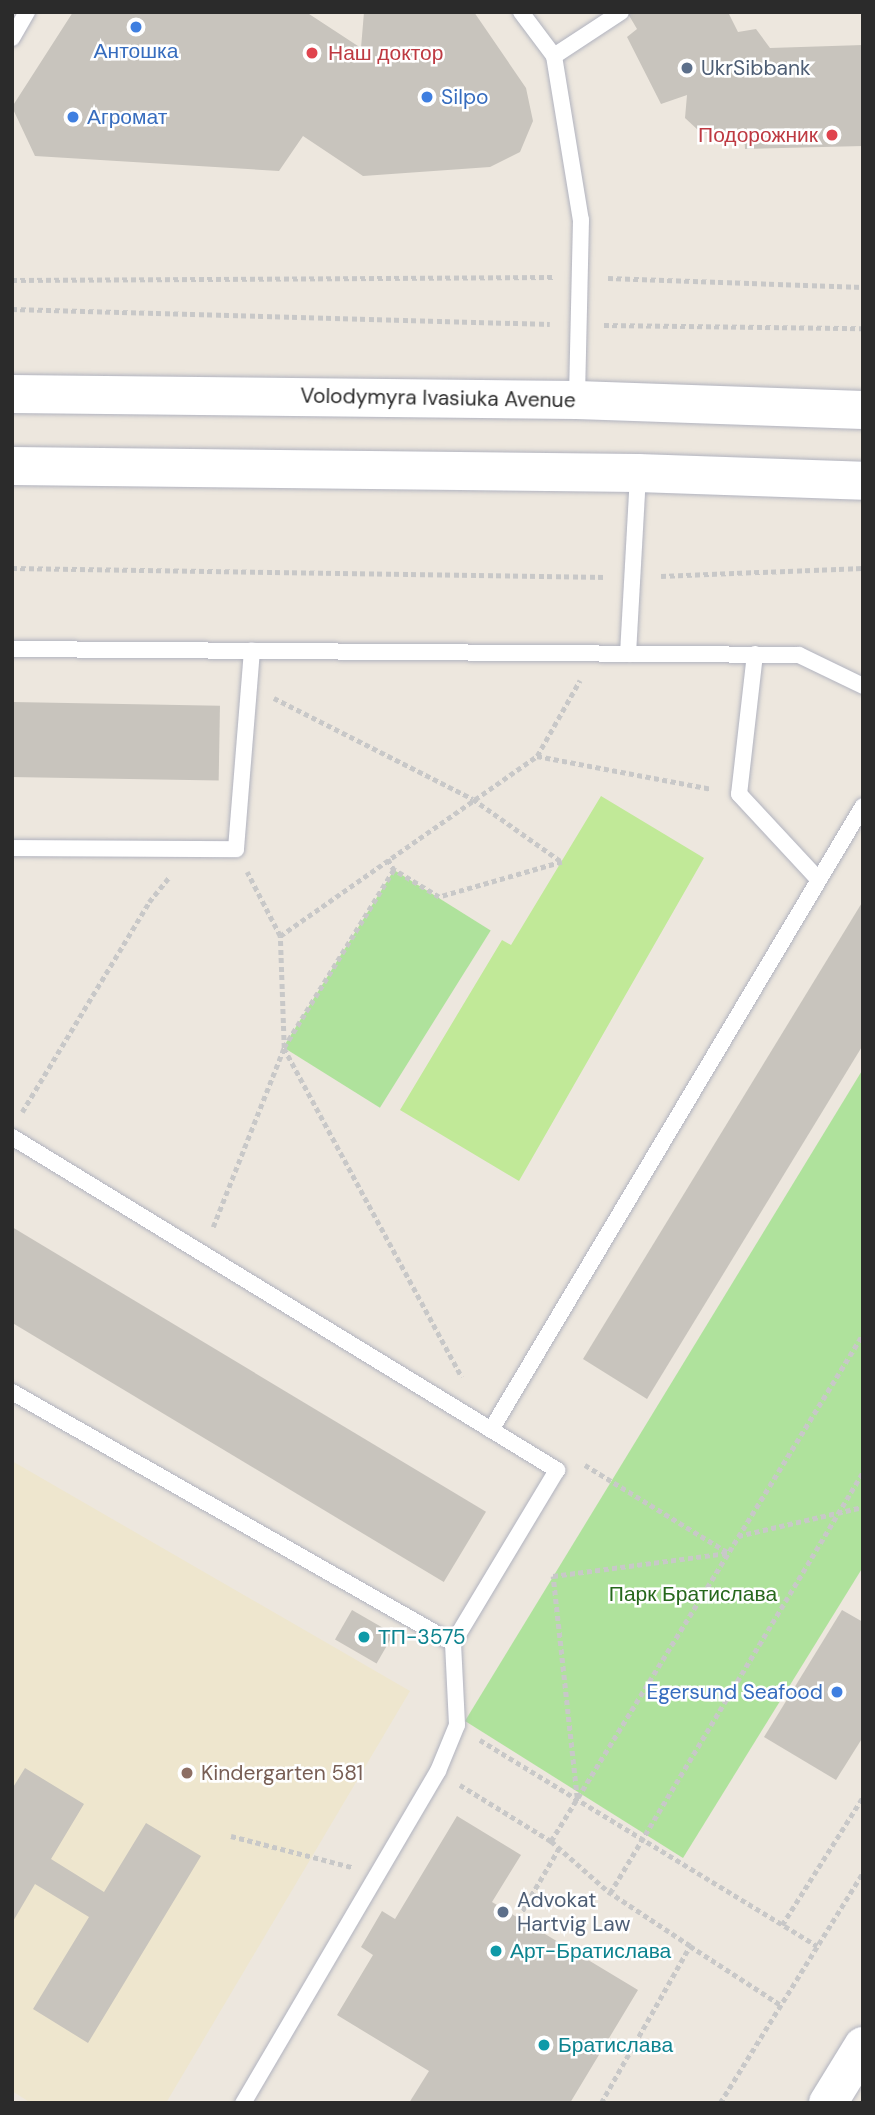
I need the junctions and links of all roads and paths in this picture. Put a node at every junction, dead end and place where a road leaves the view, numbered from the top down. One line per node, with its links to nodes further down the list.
1 (27, 12): 4 (lane)
2 (521, 12): 5 (lane)
3 (621, 12): 5 (lane)
4 (12, 38)
5 (554, 56): 6 (lane)
6 (579, 276): 7 (path); 8 (path); 10 (lane)
7 (12, 280)
8 (863, 287)
9 (12, 309): 10 (path)
10 (579, 325): 11 (path); 13 (lane)
11 (863, 328)
12 (12, 394): 13 (main road, Volodymyra Ivasiuka Avenue)
13 (577, 400): 14 (main road, Volodymyra Ivasiuka Avenue)
14 (863, 410)
15 (12, 466): 16 (main road)
16 (638, 473): 17 (main road); 20 (lane)
17 (863, 481)
18 (12, 568): 20 (path)
19 (863, 568): 20 (path)
20 (632, 578): 24 (lane)
21 (12, 649): 22 (lane)
22 (252, 651): 23 (lane); 26 (lane)
23 (595, 653): 24 (lane); 28 (path)
24 (628, 654): 25 (lane)
25 (755, 654): 27 (lane); 29 (lane)
26 (249, 685): 30 (path); 34 (lane)
27 (863, 686)
28 (537, 756): 29 (path); 30 (path)
29 (739, 794): 37 (lane)
30 (473, 799): 35 (path); 36 (path)
31 (863, 806): 37 (lane)
32 (12, 848): 33 (lane)
33 (193, 849): 34 (lane); 40 (path)
34 (236, 849): 38 (path)
35 (388, 859): 36 (path); 38 (path)
36 (394, 870): 39 (path)
37 (819, 880): 45 (lane)
38 (280, 936): 39 (path)
39 (284, 1048): 42 (path); 45 (path)
40 (19, 1116)
41 (12, 1137): 42 (lane)
42 (202, 1254): 45 (lane)
43 (863, 1334): 50 (path)
44 (12, 1392): 52 (lane)
45 (491, 1430): 52 (lane)
46 (580, 1463): 51 (path)
47 (863, 1472): 49 (path)
48 (863, 1507): 49 (path)
49 (836, 1515): 50 (path); 58 (path)
50 (738, 1536): 51 (path)
51 (728, 1553): 56 (path); 56 (path)
52 (453, 1643): 53 (lane)
53 (457, 1726): 54 (lane); 56 (path)
54 (438, 1771): 59 (path); 62 (lane)
55 (863, 1797): 65 (path)
56 (577, 1799): 58 (path); 59 (path)
57 (230, 1836): 62 (path)
58 (641, 1838): 63 (path); 65 (path)
59 (551, 1841): 60 (path)
60 (559, 1848): 63 (path); 64 (path)
61 (863, 1872): 67 (path)
62 (373, 1874): 70 (lane)
63 (610, 1893): 66 (path)
64 (518, 1918)
65 (782, 1925): 67 (path)
66 (690, 1946): 68 (path); 71 (path)
67 (817, 1946): 68 (path)
68 (781, 2005): 72 (path)
69 (863, 2046): 73 (main road)
70 (243, 2103)
71 (601, 2103)
72 (720, 2103)
73 (828, 2103)

